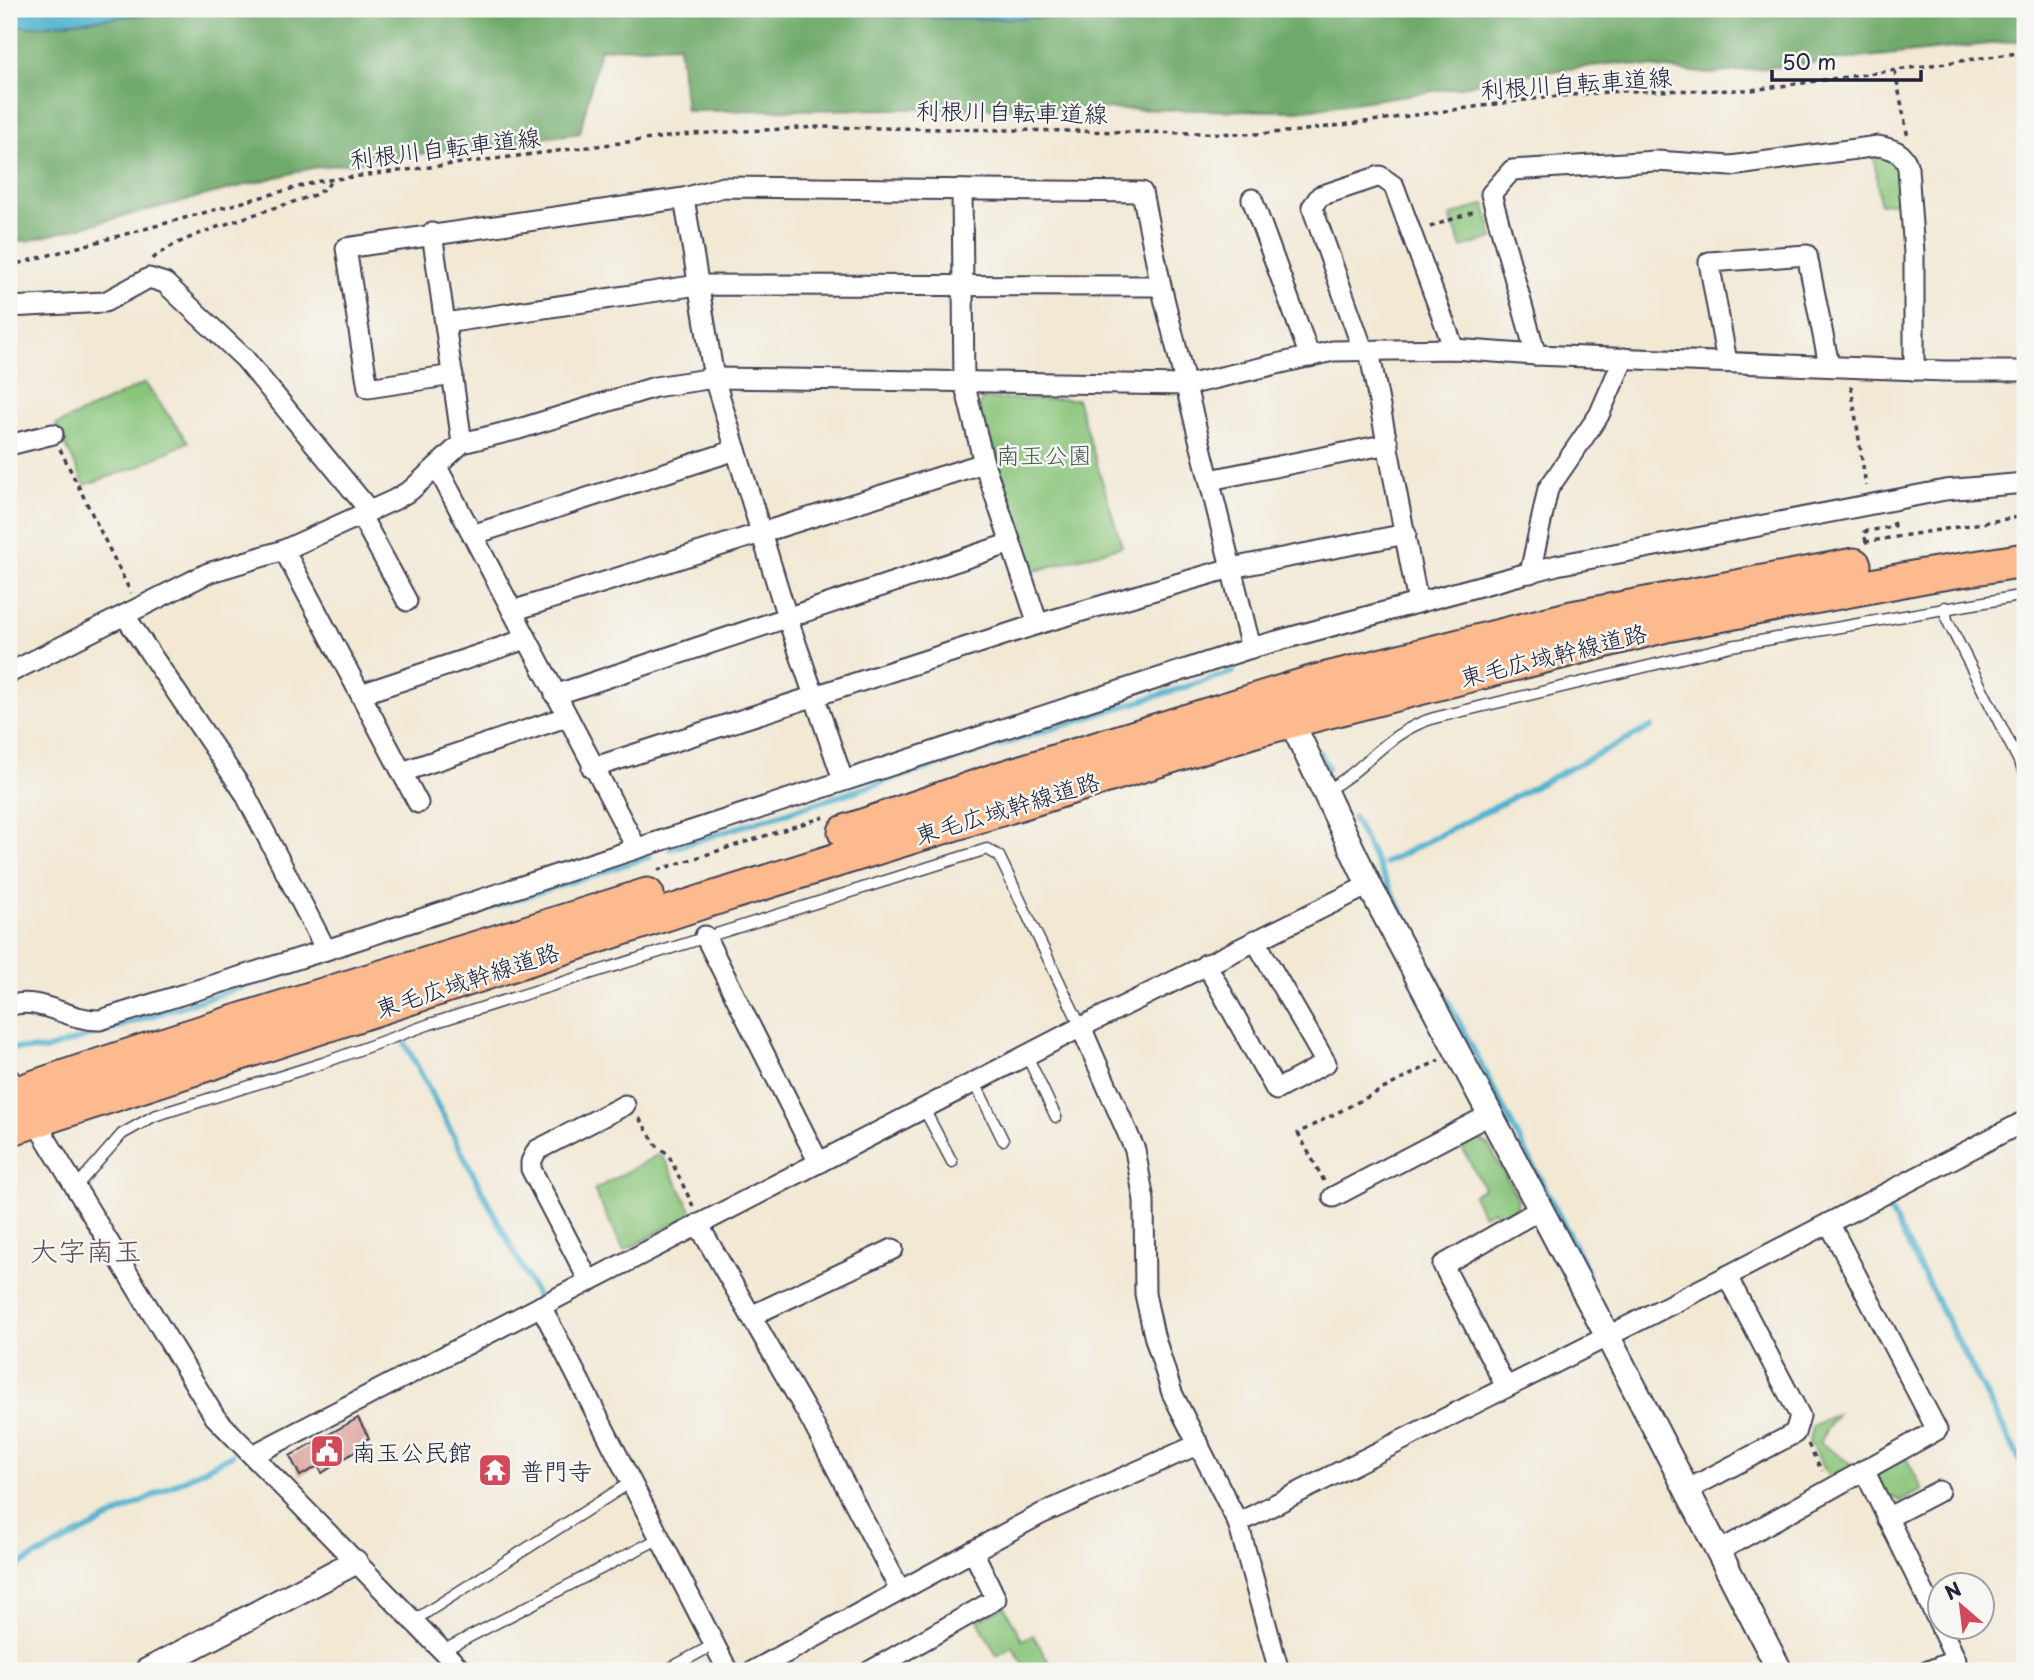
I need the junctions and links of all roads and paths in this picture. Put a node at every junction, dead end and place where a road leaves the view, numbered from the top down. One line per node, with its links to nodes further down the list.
1 (2025, 52): 2 (path, 利根川自転車道線)
2 (1895, 71): 3 (path); 4 (path, 利根川自転車道線)
3 (1903, 141)
4 (331, 180): 11 (path, 利根川自転車道線); 12 (path)
5 (962, 190): 6 (street); 13 (street); 15 (street)
6 (684, 198): 9 (street); 14 (street)
7 (1252, 199): 21 (street)
8 (1494, 205): 10 (path); 20 (street); 26 (street)
9 (432, 233): 17 (street); 28 (street)
10 (1411, 234): 18 (street); 19 (street)
11 (9, 266)
12 (150, 266)
13 (965, 284): 14 (street); 15 (street); 30 (street)
14 (698, 285): 17 (street); 29 (street)
15 (1161, 286): 31 (street)
16 (9, 307): 42 (street)
17 (445, 324): 28 (street)
18 (1454, 349): 19 (street); 20 (street)
19 (1366, 350): 21 (street); 34 (street)
20 (1536, 355): 22 (street)
21 (1310, 357): 31 (street)
22 (1624, 358): 23 (street); 53 (street)
23 (1727, 362): 24 (street); 24 (street)
24 (1829, 365): 25 (street)
25 (1850, 367): 26 (street); 41 (path)
26 (1914, 370): 27 (street)
27 (2025, 371)
28 (453, 375): 33 (street)
29 (714, 378): 30 (street); 33 (street); 36 (street)
30 (964, 382): 31 (street); 37 (street)
31 (1187, 386): 39 (street)
32 (53, 434): 35 (street); 59 (path)
33 (462, 443): 38 (street)
34 (1388, 444): 39 (street); 45 (street)
35 (9, 445)
36 (736, 450): 44 (street); 46 (street)
37 (984, 463): 44 (street); 49 (street)
38 (437, 467): 42 (street); 46 (street)
39 (1210, 480): 52 (street)
40 (2025, 484): 41 (street)
41 (1868, 504): 53 (street)
42 (365, 513): 50 (street); 55 (street)
43 (1893, 516): 48 (path)
44 (761, 533): 58 (street); 60 (street)
45 (1406, 534): 52 (street); 56 (street)
46 (472, 535): 58 (street)
47 (2025, 538): 68 (highway, 東毛広域幹線道路)
48 (1866, 542)
49 (1011, 543): 60 (street); 61 (street)
50 (284, 550): 59 (street); 65 (street)
51 (2025, 560): 68 (highway, 東毛広域幹線道路)
52 (1231, 568): 61 (street); 63 (street)
53 (1530, 573): 56 (street)
54 (2025, 595): 57 (lane)
55 (407, 601)
56 (1418, 603): 63 (street)
57 (1945, 607): 72 (lane); 74 (lane)
58 (512, 611): 62 (street)
59 (132, 612): 64 (street); 80 (street)
60 (787, 617): 66 (street); 67 (street)
61 (1038, 624): 67 (street)
62 (526, 639): 65 (street); 66 (street)
63 (1251, 648): 73 (street)
64 (9, 673)
65 (360, 694): 71 (street)
66 (555, 695): 69 (street)
67 (817, 696): 70 (street); 73 (street)
68 (1285, 708): 74 (street); 87 (highway, 東毛広域幹線道路)
69 (566, 717): 70 (street); 71 (street)
70 (592, 768): 76 (street)
71 (402, 772): 75 (street)
72 (2025, 774)
73 (843, 780): 76 (street)
74 (1325, 790): 77 (street)
75 (418, 803)
76 (636, 847): 80 (street)
77 (1368, 885): 79 (street); 84 (street)
78 (705, 936): 83 (lane); 95 (street); 96 (lane)
79 (1255, 940): 81 (street); 81 (street)
80 (327, 950): 82 (street)
81 (1206, 964): 83 (street)
82 (9, 1006)
83 (1081, 1027): 85 (street); 109 (street)
84 (1456, 1051): 90 (street); 97 (path)
85 (1027, 1056): 86 (street); 91 (lane)
86 (975, 1083): 89 (street); 93 (lane)
87 (15, 1103): 96 (street)
88 (625, 1105): 100 (path); 103 (street)
89 (924, 1109): 94 (lane); 95 (street)
90 (1489, 1115): 97 (street); 98 (street)
91 (1056, 1117)
92 (2025, 1121): 99 (street)
93 (1003, 1140)
94 (952, 1162)
95 (819, 1163): 100 (street)
96 (74, 1189): 110 (street)
97 (1333, 1198)
98 (1539, 1210): 106 (street); 107 (street)
99 (1829, 1223): 102 (street); 111 (street)
100 (698, 1224): 103 (street); 105 (street)
101 (893, 1249): 105 (street)
102 (1727, 1276): 106 (street); 108 (street)
103 (589, 1281): 104 (street)
104 (541, 1306): 110 (street); 112 (street)
105 (751, 1316): 122 (street)
106 (1607, 1335): 107 (street); 114 (street)
107 (1506, 1387): 117 (street)
108 (1798, 1425): 113 (path); 114 (street)
109 (1199, 1444): 117 (street); 119 (street)
110 (253, 1455): 121 (street)
111 (1864, 1470): 113 (street); 116 (street)
112 (631, 1482): 118 (street); 124 (lane)
113 (1832, 1488): 120 (street)
114 (1687, 1490): 120 (street)
115 (1939, 1491): 116 (street)
116 (1887, 1518): 123 (street)
117 (1238, 1523): 134 (street)
118 (658, 1539): 126 (street); 127 (lane)
119 (973, 1551): 122 (street); 133 (street)
120 (1719, 1551): 135 (street)
121 (355, 1562): 124 (street); 128 (street)
122 (900, 1590): 132 (street)
123 (1926, 1597)
124 (413, 1621): 127 (street)
125 (1948, 1642): 136 (street)
126 (715, 1644): 130 (lane); 131 (street)
127 (442, 1651): 129 (street)
128 (147, 1671)
129 (462, 1671)
130 (665, 1671)
131 (728, 1671)
132 (753, 1671)
133 (870, 1671)
134 (1279, 1671)
135 (1780, 1671)
136 (1928, 1671)

